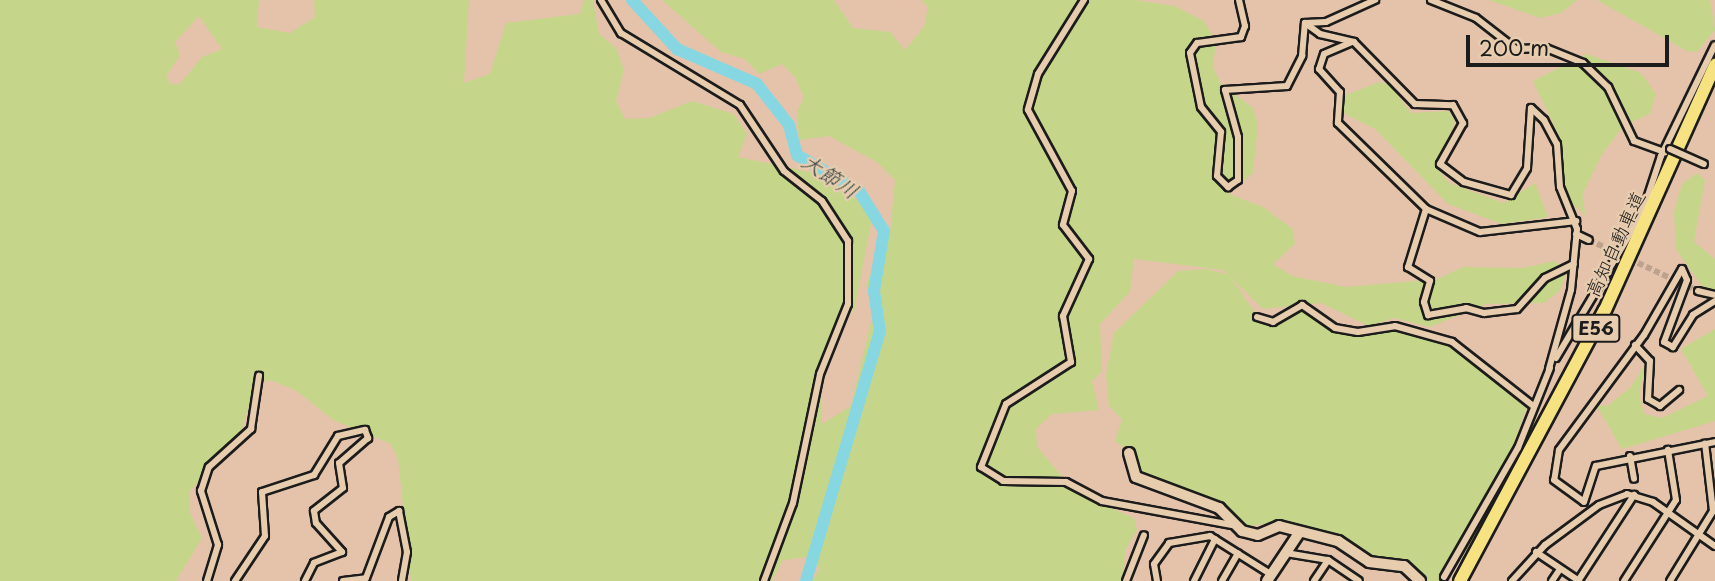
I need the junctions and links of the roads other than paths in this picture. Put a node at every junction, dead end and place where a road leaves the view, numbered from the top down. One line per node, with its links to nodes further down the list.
1 (601, 0): 56 (street)
2 (1084, 0): 37 (street)
3 (1239, 0): 6 (street)
4 (1375, 0): 6 (street)
5 (1431, 0): 11 (street)
6 (1305, 23): 7 (street)
7 (1354, 42): 13 (street); 14 (street)
8 (1715, 45): 11 (street)
9 (1715, 65): 64 (highway, 高知自動車道 / E56)
10 (1715, 80): 65 (highway, 高知自動車道 / E56)
11 (1667, 150): 12 (street, bridge); 25 (street)
12 (1704, 164)
13 (1426, 209): 14 (street); 18 (street)
14 (1576, 221): 15 (street)
15 (1576, 234): 16 (street); 18 (street)
16 (1589, 240)
17 (1687, 260): 19 (street)
18 (1574, 264): 25 (street)
19 (1682, 269): 22 (street); 24 (street)
20 (1698, 291): 21 (street)
21 (1715, 295)
22 (1715, 301)
23 (1257, 317): 28 (street)
24 (1635, 345): 27 (street); 33 (street)
25 (1549, 369): 28 (street)
26 (260, 376): 51 (street)
27 (1679, 390)
28 (1532, 405): 48 (street)
29 (1715, 442): 30 (street)
30 (1705, 443): 31 (street); 39 (street)
31 (1668, 450): 33 (street); 36 (street)
32 (1129, 453): 37 (street)
33 (1630, 456): 34 (street)
34 (1634, 479)
35 (1634, 495): 36 (street); 44 (street); 68 (street)
36 (1670, 512): 39 (street); 69 (street)
37 (1232, 525): 38 (street)
38 (1299, 533): 43 (street); 63 (street)
39 (1702, 534): 42 (street); 70 (street)
40 (1144, 535): 57 (street)
41 (1216, 539): 45 (street); 50 (street); 59 (street)
42 (1715, 546)
43 (1286, 552): 46 (street); 49 (street)
44 (1536, 552): 47 (street); 66 (street)
45 (1238, 554): 49 (street); 60 (street)
46 (1328, 560): 61 (street); 62 (street)
47 (1560, 569): 67 (street); 68 (street)
48 (1444, 577)
49 (1269, 578)
50 (1157, 580): 58 (street)
51 (207, 581)
52 (235, 581): 53 (street)
53 (305, 581)
54 (343, 581): 55 (street)
55 (402, 581)
56 (764, 581)
57 (1126, 581)
58 (1146, 581)
59 (1194, 581)
60 (1222, 581)
61 (1314, 581)
62 (1358, 581)
63 (1420, 581)
64 (1460, 581)
65 (1466, 581)
66 (1511, 581)
67 (1552, 581)
68 (1578, 581)
69 (1624, 581)
70 (1670, 581)

